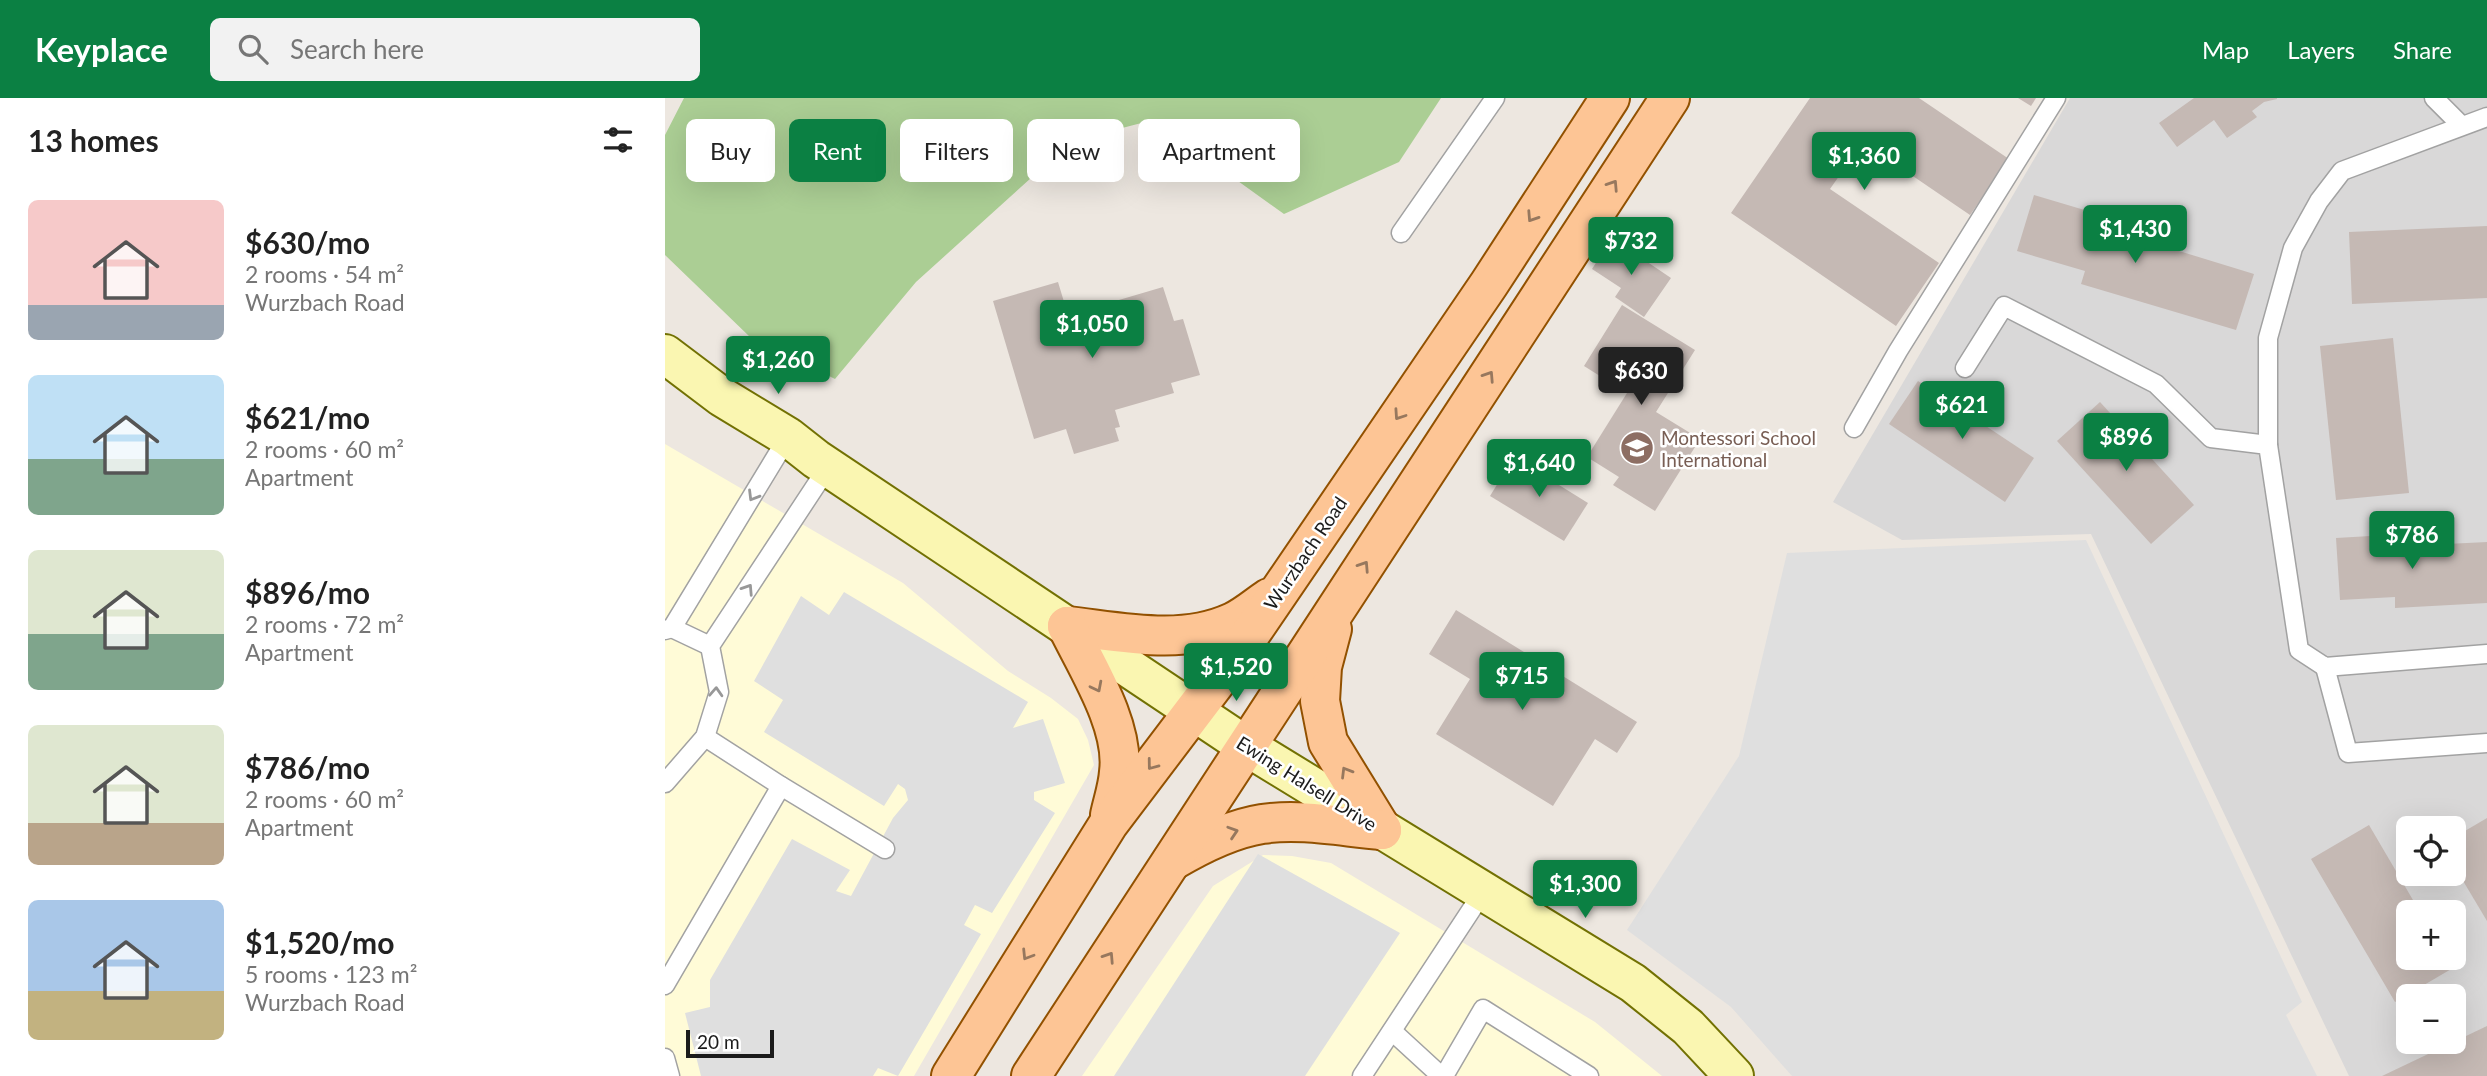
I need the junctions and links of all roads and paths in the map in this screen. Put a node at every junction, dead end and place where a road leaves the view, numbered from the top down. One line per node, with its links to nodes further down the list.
1 (1495, 98): 8 (lane)
2 (1610, 98): 15 (main road, Wurzbach Road, one-way to 15)
3 (1670, 98): 16 (main road, one-way to 3)
4 (2056, 98): 11 (lane)
5 (2434, 98): 7 (lane)
6 (2487, 117): 7 (lane)
7 (2461, 125): 13 (lane)
8 (1401, 233)
9 (665, 354): 12 (street, Ewing Halsell Drive)
10 (1965, 368): 13 (lane)
11 (1854, 428)
12 (788, 437): 14 (street, Ewing Halsell Drive); 18 (lane, one-way to 18)
13 (2268, 445): 21 (lane)
14 (828, 467): 17 (street, Ewing Halsell Drive); 19 (lane, one-way to 14)
15 (1280, 591): 17 (main road); 22 (main road, Wurzbach Road)
16 (1337, 607): 25 (main road); 29 (main road, one-way to 16)
17 (1067, 626): 22 (street, Ewing Halsell Drive); 28 (main road, one-way to 28)
18 (669, 629): 19 (lane)
19 (710, 646): 23 (lane, one-way to 19)
20 (2487, 654): 21 (lane)
21 (2325, 667): 24 (lane)
22 (1193, 710): 25 (street, Ewing Halsell Drive); 28 (main road, Wurzbach Road, one-way to 28)
23 (705, 737): 26 (lane); 27 (lane)
24 (2487, 743)
25 (1246, 746): 29 (street, Ewing Halsell Drive); 31 (main road)
26 (666, 785)
27 (781, 786): 30 (lane); 33 (lane)
28 (1109, 823): 37 (main road, Wurzbach Road, one-way to 37)
29 (1382, 830): 31 (main road, one-way to 29); 32 (street, Ewing Halsell Drive)
30 (885, 849)
31 (1171, 861): 38 (main road, one-way to 31)
32 (1483, 892): 34 (lane); 42 (street, Ewing Halsell Drive)
33 (665, 985)
34 (1392, 1031): 39 (lane); 40 (lane)
35 (665, 1058): 36 (lane)
36 (670, 1076)
37 (951, 1076)
38 (1031, 1076)
39 (1362, 1076)
40 (1443, 1076): 41 (lane)
41 (1589, 1076)
42 (1734, 1076)

